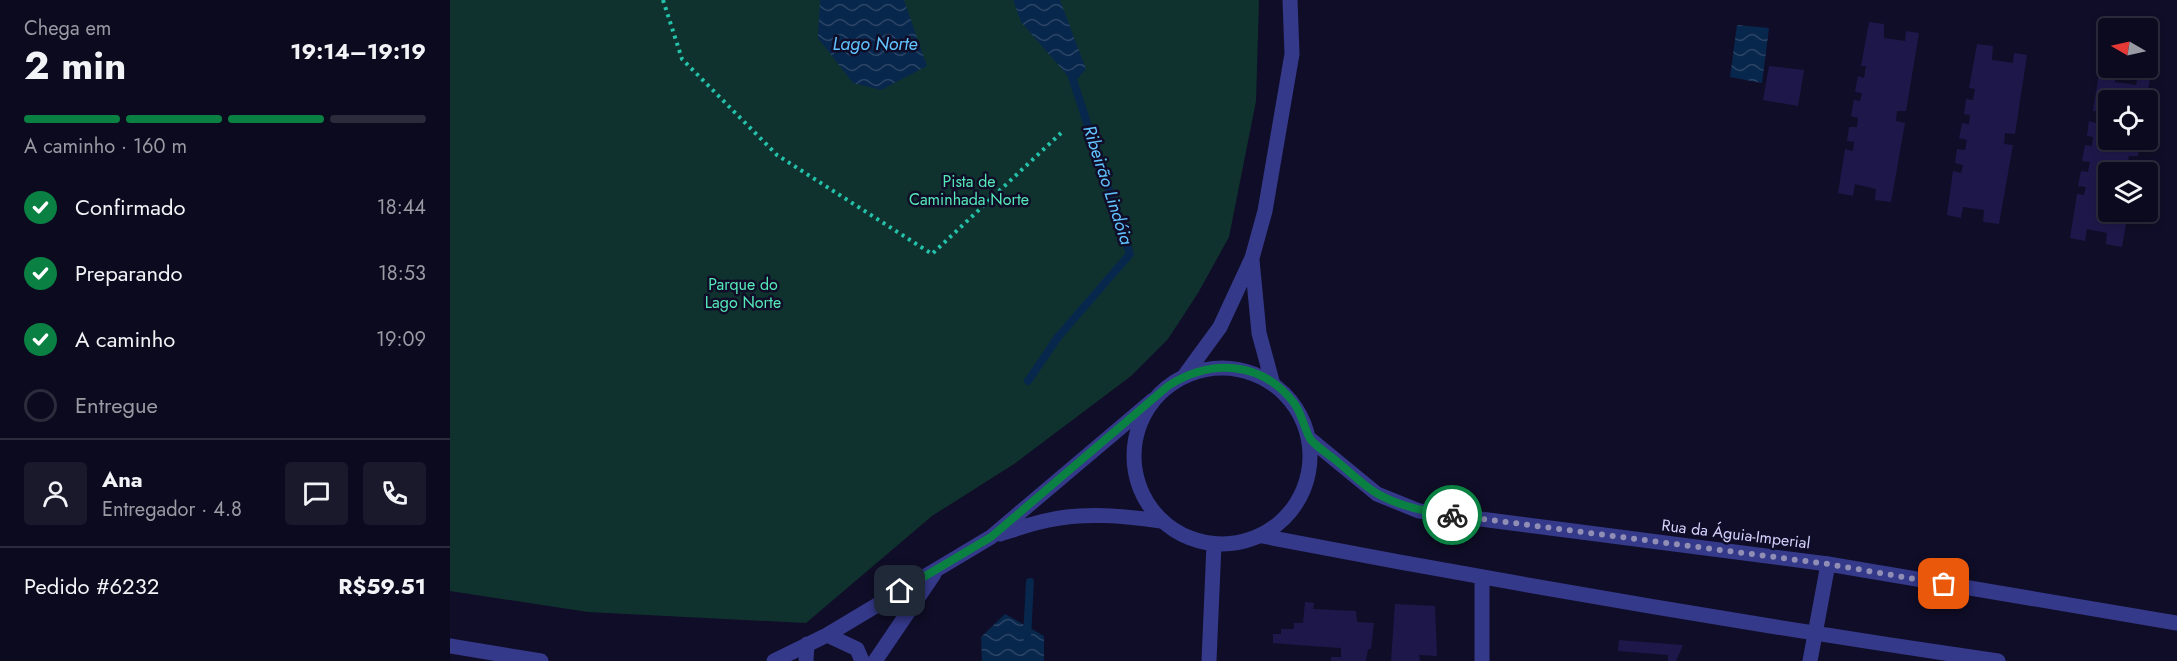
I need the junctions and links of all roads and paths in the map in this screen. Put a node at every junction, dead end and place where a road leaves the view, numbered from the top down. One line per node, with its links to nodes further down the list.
1 (663, 0): 3 (path)
2 (1290, 0): 4 (street)
3 (1061, 133)
4 (1252, 258): 5 (street); 6 (street)
5 (1185, 375): 6 (street); 7 (street)
6 (1272, 381): 8 (street)
7 (1153, 400): 9 (street); 11 (street)
8 (1310, 439): 10 (street); 13 (street, Rua da Águia-Imperial)
9 (1161, 521): 11 (street); 12 (street)
10 (1262, 536): 12 (street); 15 (street)
11 (991, 537): 14 (street)
12 (1214, 544): 26 (street)
13 (1828, 564): 16 (street, Rua da Águia-Imperial); 18 (street)
14 (937, 569): 17 (street); 25 (street)
15 (1482, 578): 18 (street); 27 (street)
16 (2177, 623)
17 (827, 635): 19 (street); 24 (street)
18 (1816, 635): 28 (street); 29 (street)
19 (807, 644): 22 (street); 23 (street)
20 (450, 646): 21 (street)
21 (541, 661)
22 (774, 661)
23 (806, 661)
24 (862, 661)
25 (875, 661)
26 (1209, 661)
27 (1482, 661)
28 (1810, 661)
29 (1998, 661)

